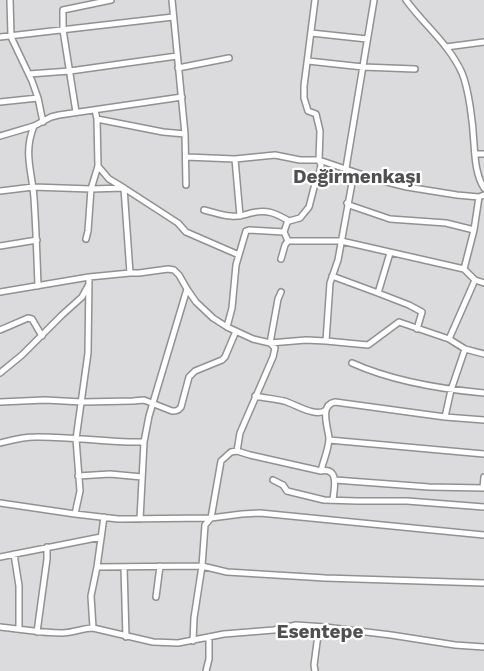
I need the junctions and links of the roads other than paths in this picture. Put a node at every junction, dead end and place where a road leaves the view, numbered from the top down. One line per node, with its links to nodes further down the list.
1 (10, 0): 10 (street)
2 (111, 0): 8 (street)
3 (172, 0): 7 (street)
4 (315, 0): 9 (street)
5 (374, 0): 12 (street)
6 (406, 0): 14 (street)
7 (173, 17): 8 (street); 15 (street)
8 (63, 30): 10 (street); 21 (street)
9 (311, 33): 12 (street); 17 (street)
10 (11, 35): 11 (street); 22 (street)
11 (0, 37)
12 (367, 39): 18 (street)
13 (484, 42): 14 (street)
14 (446, 47): 33 (street)
15 (177, 56): 19 (street); 21 (street)
16 (230, 58): 19 (street)
17 (308, 60): 18 (street); 37 (street)
18 (363, 67): 20 (street); 39 (street)
19 (178, 68): 23 (street)
20 (415, 69)
21 (70, 71): 22 (street); 27 (street)
22 (29, 74): 24 (street)
23 (182, 97): 26 (street); 31 (street)
24 (38, 98): 25 (street); 29 (street)
25 (0, 102)
26 (95, 110): 27 (street); 28 (street)
27 (76, 112): 29 (street)
28 (97, 118): 31 (street); 38 (street)
29 (43, 122): 30 (street)
30 (34, 126): 32 (street); 42 (street)
31 (185, 134): 35 (street)
32 (0, 136)
33 (475, 154): 34 (street); 44 (street)
34 (484, 154)
35 (186, 157): 36 (street); 41 (street)
36 (235, 159): 37 (street); 50 (street)
37 (319, 160): 39 (street); 51 (street)
38 (98, 166): 43 (street); 45 (street)
39 (346, 168): 40 (street)
40 (354, 172): 47 (street); 48 (street)
41 (186, 185)
42 (33, 187): 45 (street); 46 (street); 55 (street)
43 (124, 188): 45 (street); 60 (street); 63 (street)
44 (484, 188)
45 (91, 189): 54 (street)
46 (0, 191)
47 (481, 196): 52 (street)
48 (347, 203): 52 (street); 57 (street)
49 (204, 210): 50 (street)
50 (240, 216): 51 (street)
51 (289, 221): 53 (street)
52 (474, 230): 62 (street)
53 (284, 232): 56 (street); 60 (street)
54 (86, 239)
55 (37, 240): 58 (street); 68 (street)
56 (288, 241): 57 (street); 61 (street)
57 (341, 241): 59 (street); 64 (street)
58 (0, 246)
59 (390, 252): 62 (street); 72 (street)
60 (239, 255): 73 (street)
61 (281, 259)
62 (464, 269): 66 (street)
63 (130, 273): 65 (street); 69 (street)
64 (332, 276): 72 (street); 79 (street)
65 (89, 280): 68 (street); 77 (street); 89 (street)
66 (475, 280): 67 (street); 78 (street)
67 (484, 283)
68 (38, 286): 70 (street)
69 (187, 289): 73 (street); 90 (street)
70 (0, 292)
71 (281, 292): 80 (street)
72 (378, 293): 74 (street)
73 (226, 327): 76 (street)
74 (418, 329): 78 (street); 79 (street)
75 (0, 330): 77 (street)
76 (236, 331): 80 (street); 90 (street)
77 (42, 336): 84 (street)
78 (448, 339): 81 (street)
79 (326, 341): 80 (street)
80 (270, 343): 87 (street)
81 (465, 349): 82 (street); 85 (street)
82 (484, 354)
83 (352, 363): 85 (street)
84 (0, 373)
85 (451, 390): 86 (street); 92 (street)
86 (484, 393)
87 (256, 396): 91 (street); 98 (street)
88 (0, 402): 89 (street)
89 (82, 402): 90 (street); 94 (street)
90 (153, 403): 96 (street)
91 (326, 410): 92 (street); 95 (street)
92 (445, 417): 93 (street)
93 (484, 420)
94 (76, 439): 96 (street); 97 (street); 101 (street)
95 (329, 440): 99 (street); 100 (street)
96 (144, 442): 102 (street)
97 (0, 443)
98 (237, 451): 100 (street); 112 (street)
99 (484, 454)
100 (321, 470): 105 (street)
101 (78, 476): 102 (street); 110 (street)
102 (142, 477): 113 (street)
103 (484, 477): 106 (street)
104 (272, 480): 107 (street)
105 (335, 480): 106 (street); 107 (street)
106 (483, 488)
107 (333, 500): 109 (street)
108 (0, 503): 110 (street)
109 (484, 507)
110 (75, 514): 111 (street)
111 (104, 518): 113 (street); 115 (street)
112 (211, 518): 113 (street); 114 (street); 120 (street)
113 (140, 519)
114 (484, 535)
115 (101, 537): 116 (street); 121 (street)
116 (47, 547): 117 (street); 129 (street)
117 (14, 554): 118 (street); 128 (street)
118 (0, 557)
119 (160, 566): 120 (street); 122 (street); 124 (street)
120 (202, 566): 123 (street); 132 (street)
121 (97, 567): 122 (street); 127 (street)
122 (124, 567): 130 (street)
123 (484, 583)
124 (156, 597)
125 (0, 627): 128 (street)
126 (319, 627): 131 (street); 133 (street); 135 (street)
127 (93, 628): 129 (street); 130 (street)
128 (20, 629): 129 (street)
129 (37, 632)
130 (126, 636): 132 (street)
131 (209, 637): 132 (street); 134 (street)
132 (193, 641)
133 (484, 647)
134 (206, 671)
135 (315, 671)

